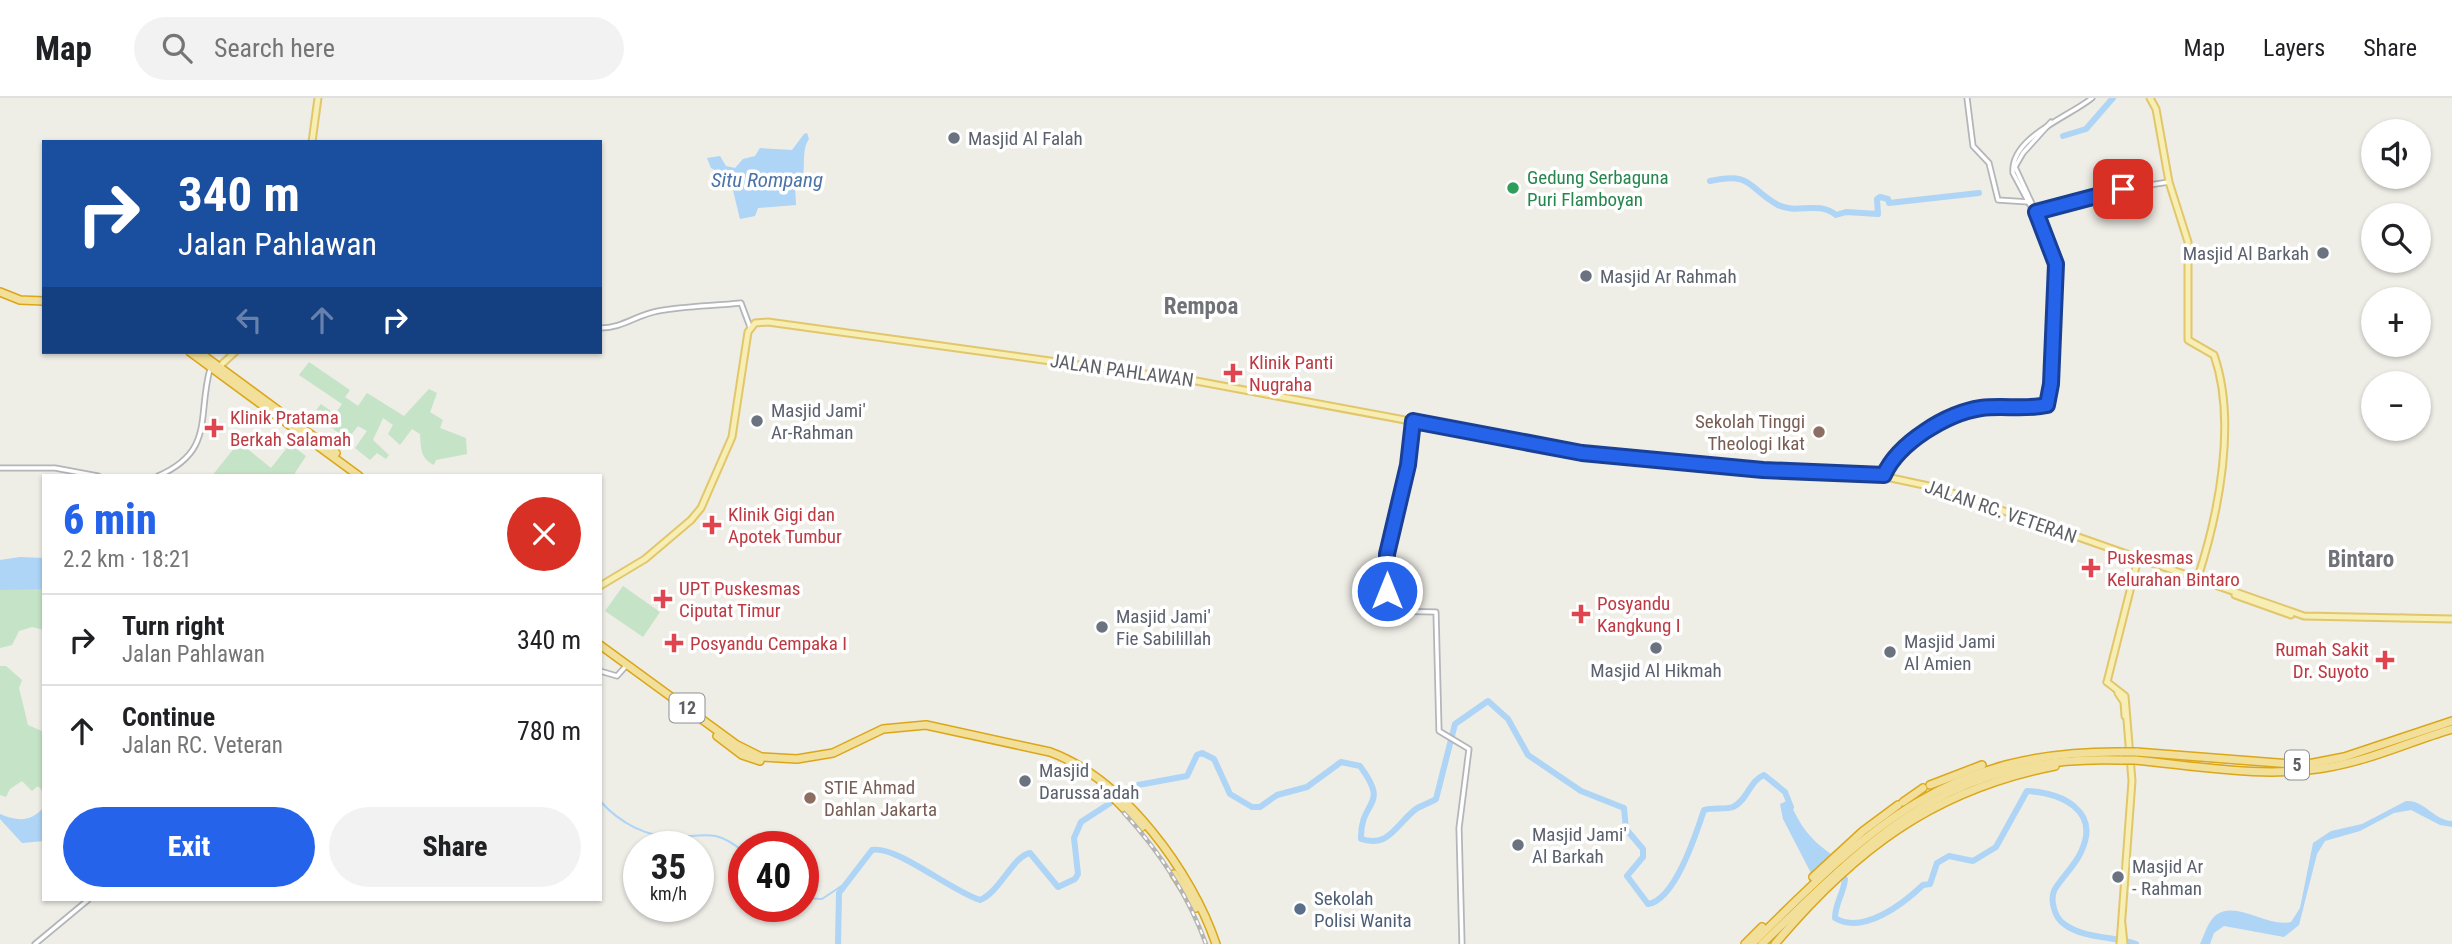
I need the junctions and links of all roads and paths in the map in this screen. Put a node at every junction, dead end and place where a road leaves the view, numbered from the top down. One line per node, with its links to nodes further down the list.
1 (318, 98): 5 (main road)
2 (1967, 98): 7 (street)
3 (2092, 98): 7 (street)
4 (2150, 98): 6 (main road)
5 (312, 140)
6 (2169, 182): 8 (street); 27 (main road)
7 (2029, 202): 8 (street)
8 (2035, 211): 26 (street)
9 (0, 292): 11 (highway)
10 (0, 297): 12 (highway)
11 (42, 303)
12 (42, 303)
13 (751, 327): 14 (street); 19 (main road, JALAN PAHLAWAN); 31 (main road)
14 (602, 328)
15 (193, 354): 18 (highway)
16 (201, 354): 18 (highway)
17 (232, 354): 18 (main road)
18 (215, 368): 23 (street); 24 (highway); 25 (highway)
19 (1413, 421): 21 (main road, JALAN PAHLAWAN); 49 (street)
20 (0, 468): 22 (street)
21 (1807, 471): 26 (main road, JALAN RC. VETERAN)
22 (88, 474)
23 (162, 474)
24 (356, 474)
25 (363, 474)
26 (1884, 475): 28 (main road, JALAN RC. VETERAN)
27 (2205, 555): 29 (main road); 30 (main road)
28 (2139, 560): 29 (main road, JALAN RC. VETERAN); 54 (main road)
29 (2197, 578): 30 (main road, JALAN RC. VETERAN); 32 (main road, JALAN RC. VETERAN)
30 (2206, 580): 32 (main road, JALAN RC. VETERAN)
31 (602, 585)
32 (2330, 619): 33 (main road, JALAN RC. VETERAN)
33 (2452, 619)
34 (602, 649): 43 (highway, 12)
35 (602, 650): 36 (highway, 12)
36 (625, 667): 37 (street); 43 (highway, 12)
37 (602, 672)
38 (2452, 718): 42 (highway, 5)
39 (2452, 729): 42 (highway, 5)
40 (2065, 753): 41 (highway, 5); 44 (highway, 5); 44 (highway)
41 (2123, 756): 42 (highway, 5, bridge); 44 (highway, 5)
42 (2135, 756)
43 (1111, 791): 47 (highway, 12)
44 (1844, 861): 45 (highway); 45 (highway, 5)
45 (1814, 889): 50 (highway); 51 (highway, 5); 52 (highway, 5); 53 (highway)
46 (87, 901): 48 (street)
47 (1213, 943)
48 (35, 944)
49 (1462, 944)
50 (1745, 944)
51 (1752, 944)
52 (1762, 944)
53 (1775, 944)
54 (2122, 944)

